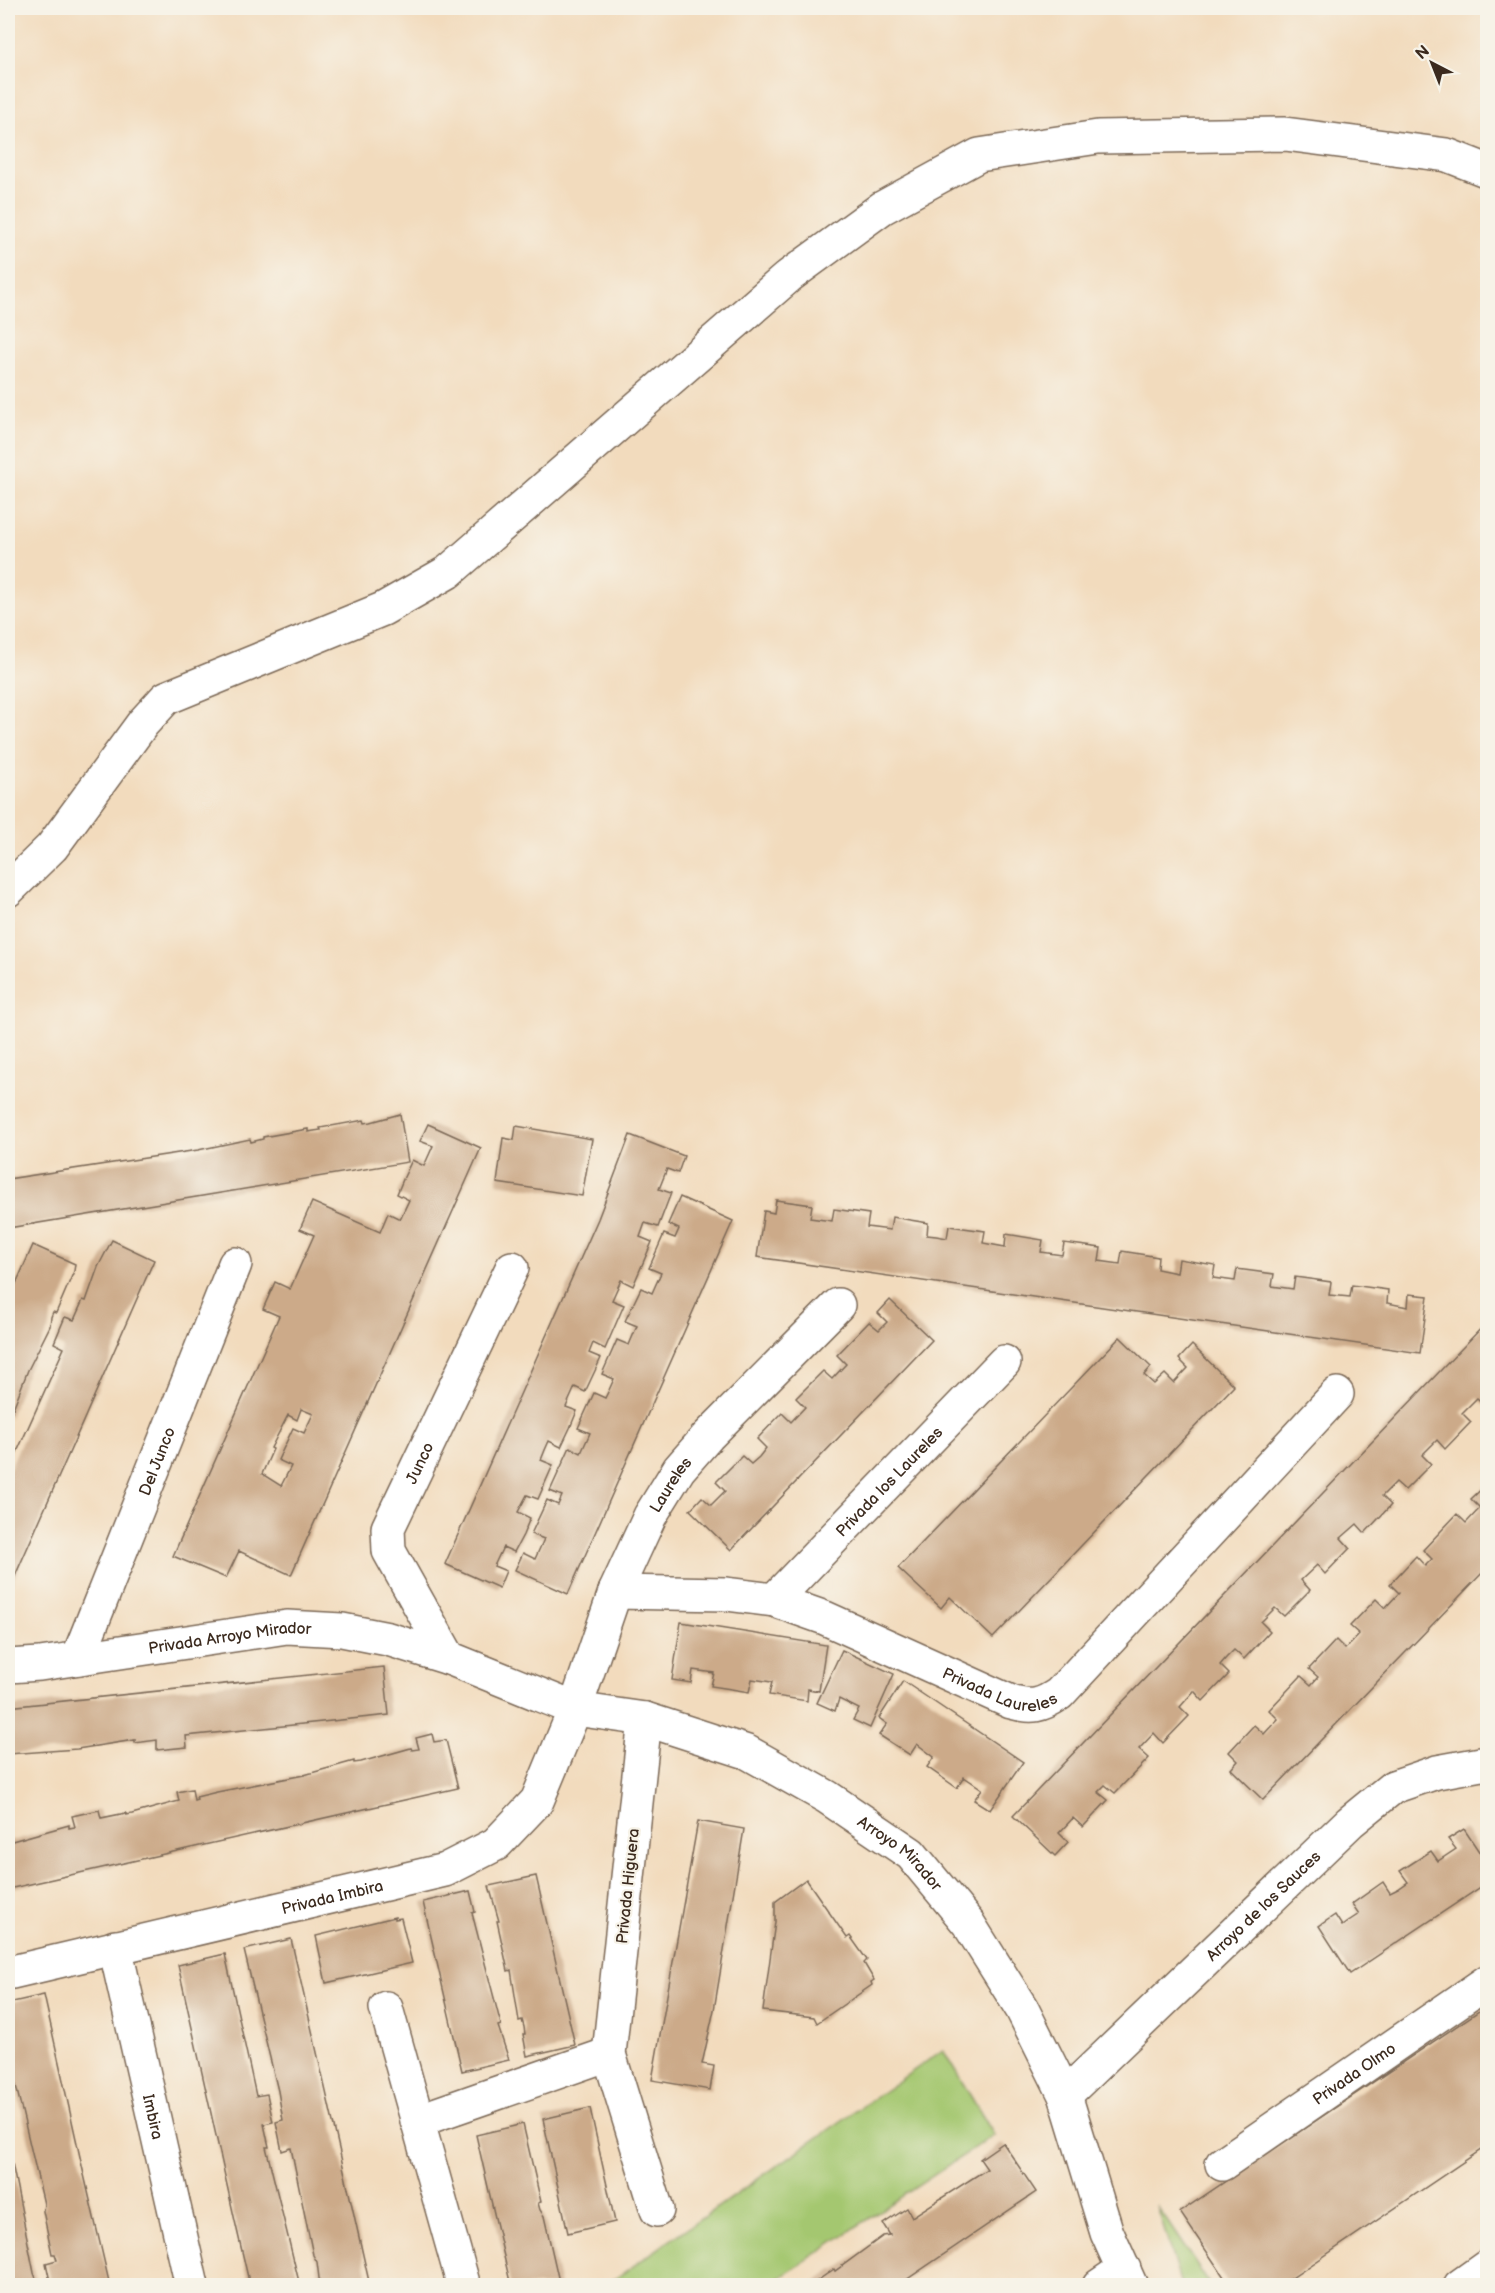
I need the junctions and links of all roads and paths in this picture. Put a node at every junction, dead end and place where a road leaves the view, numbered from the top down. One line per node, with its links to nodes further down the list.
1 (1488, 171): 2 (street)
2 (8, 890)
3 (235, 1264): 10 (street, Del Junco)
4 (512, 1268): 11 (street, Junco)
5 (838, 1305): 8 (street, Laureles)
6 (1004, 1362): 9 (street, Privada los Laureles)
7 (1337, 1394): 9 (street, Privada Laureles)
8 (615, 1592): 9 (street, Privada Laureles); 13 (street, Laureles)
9 (774, 1600)
10 (78, 1658): 11 (street, Privada Arroyo Mirador); 12 (street, Privada Arroyo Mirador)
11 (449, 1658): 13 (street, Arroyo Mirador)
12 (8, 1666)
13 (575, 1709): 14 (street, Arroyo Mirador); 16 (street, Privada Imbira)
14 (645, 1719): 20 (street, Privada Higuera); 21 (street, Arroyo Mirador)
15 (1485, 1757): 21 (street, Arroyo de los Sauces)
16 (115, 1947): 17 (street, Privada Imbira); 28 (street, Imbira)
17 (8, 1973)
18 (1488, 1981): 23 (street, Privada Olmo)
19 (386, 2008): 22 (street)
20 (609, 2054): 22 (street); 24 (street, Privada Higuera)
21 (1065, 2095): 26 (street, Arroyo Mirador)
22 (417, 2121): 27 (street)
23 (1222, 2164)
24 (657, 2210)
25 (1488, 2266): 29 (street)
26 (1118, 2280)
27 (462, 2283)
28 (192, 2286)
29 (1460, 2286)

